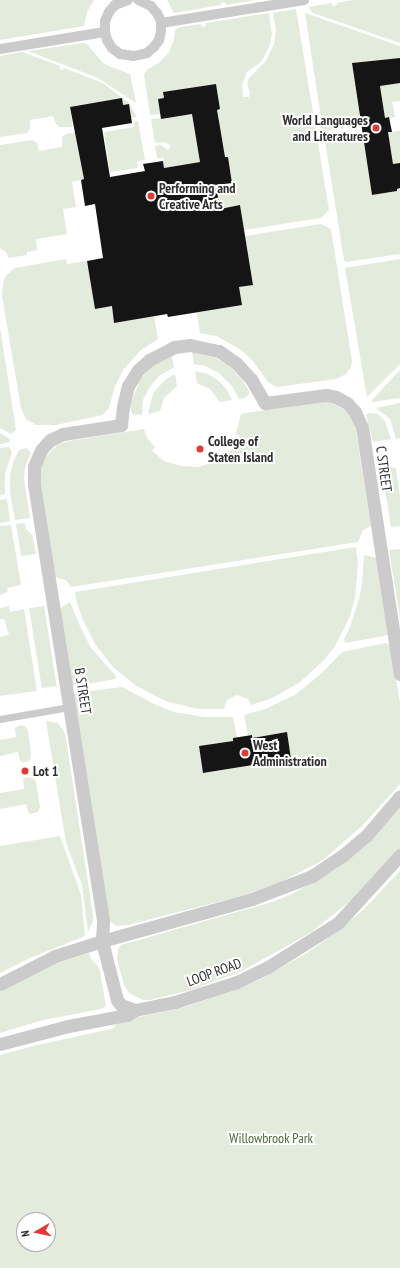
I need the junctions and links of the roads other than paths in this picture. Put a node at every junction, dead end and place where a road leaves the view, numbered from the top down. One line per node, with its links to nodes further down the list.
1 (128, 0): 5 (street)
2 (138, 0): 4 (street)
3 (304, 0): 4 (street)
4 (161, 23): 5 (street)
5 (105, 32): 6 (street)
6 (0, 49)
7 (121, 425): 8 (street, C STREET); 10 (street, B STREET)
8 (399, 656): 9 (street, C STREET)
9 (400, 674)
10 (69, 706): 11 (lane); 14 (street, B STREET)
11 (0, 719)
12 (400, 796): 14 (street)
13 (400, 855): 16 (street, LOOP ROAD)
14 (102, 941): 15 (street); 16 (street, B STREET)
15 (0, 984)
16 (135, 1010): 17 (street, LOOP ROAD)
17 (0, 1044)

